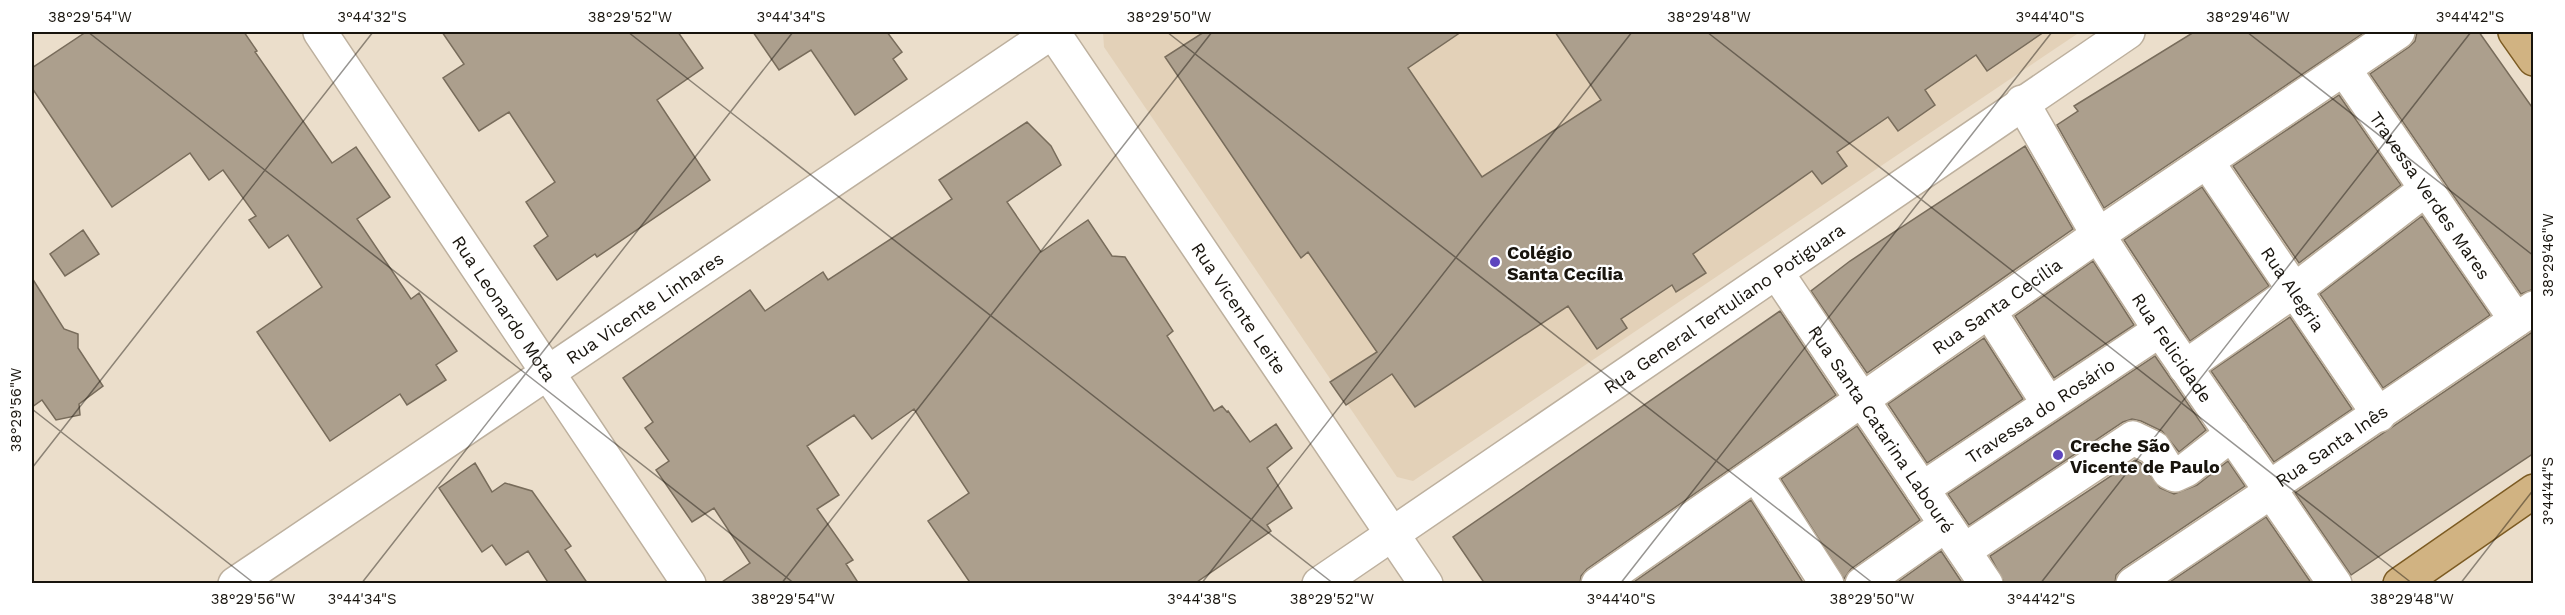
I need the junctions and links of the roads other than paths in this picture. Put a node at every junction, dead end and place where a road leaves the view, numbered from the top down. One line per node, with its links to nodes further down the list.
1 (320, 32): 18 (street, Rua Leonardo Mota)
2 (1053, 32): 18 (street, Rua Vicente Linhares); 27 (street, Rua Vicente Leite)
3 (2128, 32): 8 (street, Rua General Tertuliano Potiguara)
4 (2398, 32): 7 (street, Rua Santa Cecília)
5 (2515, 32): 6 (main road)
6 (2534, 59)
7 (2344, 69): 9 (street, Rua Santa Cecília); 10 (street, Travessa Verdes Mares)
8 (2022, 102): 11 (street, Rua Felicidade); 12 (street, Rua General Tertuliano Potiguara)
9 (2208, 163): 11 (street, Rua Santa Cecília); 13 (street, Rua Alegria)
10 (2426, 189): 13 (street); 15 (street, Travessa Verdes Mares)
11 (2098, 235): 14 (street, Rua Santa Cecília); 16 (street, Rua Felicidade)
12 (1777, 273): 19 (street, Rua Santa Catarina Labouré); 27 (street, Rua General Tertuliano Potiguara)
13 (2295, 290): 17 (street); 21 (street, Rua Alegria)
14 (1989, 311): 19 (street, Rua Santa Cecília); 20 (street)
15 (2525, 314): 21 (street, Rua Santa Inês)
16 (2160, 330): 17 (street, Rua Felicidade); 20 (street, Travessa do Rosário)
17 (2185, 367): 22 (street, Rua Felicidade)
18 (546, 372): 30 (street, Rua Vicente Linhares); 31 (street, Rua Leonardo Mota)
19 (1862, 399): 23 (street, Rua Santa Cecília); 25 (street, Rua Santa Catarina Labouré)
20 (2048, 402): 25 (street, Travessa do Rosário)
21 (2379, 415): 24 (street, Rua Santa Inês)
22 (2232, 434): 24 (street, Rua Felicidade); 28 (street)
23 (1756, 474): 29 (street, Rua Santa Cecília); 34 (street)
24 (2270, 487): 37 (street, Rua Santa Inês); 38 (street, Rua Felicidade)
25 (1922, 489): 28 (street, Rua Santa Catarina Labouré)
26 (2534, 491): 39 (main road)
27 (1392, 533): 32 (street, Rua General Tertuliano Potiguara); 33 (street, Rua Vicente Leite)
28 (1956, 538): 35 (street); 36 (street, Rua Santa Catarina Labouré)
29 (1614, 579)
30 (235, 584)
31 (689, 584)
32 (1319, 584)
33 (1426, 584)
34 (1827, 584)
35 (1862, 584)
36 (1986, 584)
37 (2133, 584)
38 (2335, 584)
39 (2400, 584)

